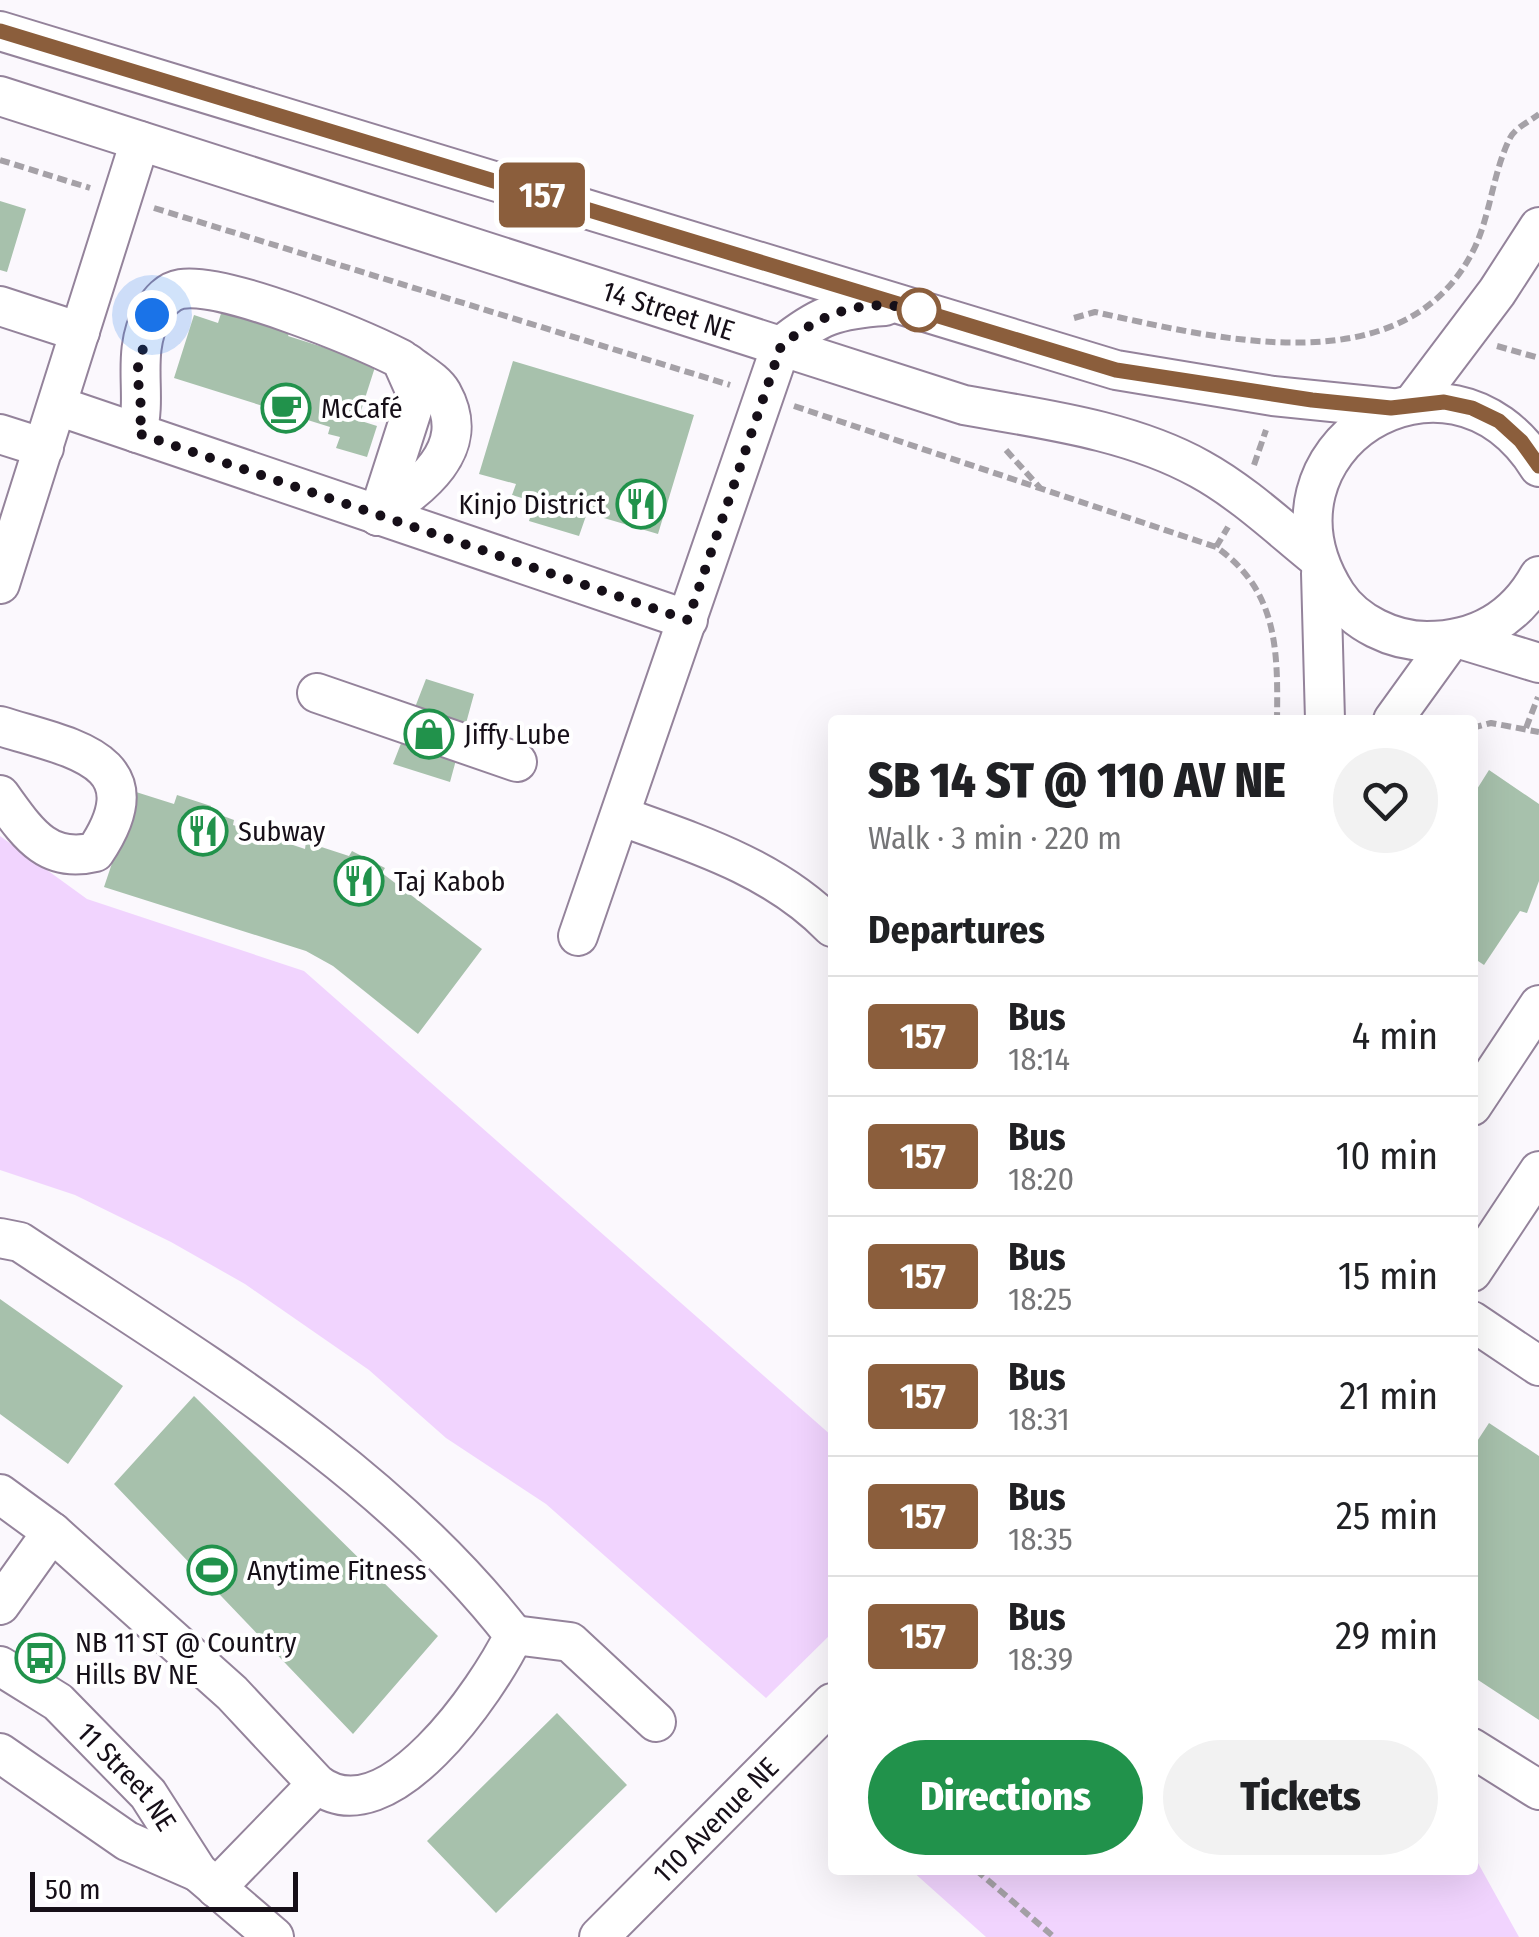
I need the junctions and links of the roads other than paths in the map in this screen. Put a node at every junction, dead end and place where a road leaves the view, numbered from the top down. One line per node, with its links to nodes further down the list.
1 (0, 30): 5 (street)
2 (0, 96): 3 (street, 14 Street NE)
3 (140, 140): 7 (street); 8 (street, 14 Street NE)
4 (1539, 227): 9 (street)
5 (902, 305): 8 (street); 9 (street)
6 (3, 319): 7 (street)
7 (80, 332): 10 (street)
8 (781, 346): 17 (street, 14 Street NE); 20 (street)
9 (1402, 405): 15 (street); 17 (street)
10 (58, 406): 11 (street); 13 (street)
11 (137, 433): 16 (street); 16 (street)
12 (0, 434): 13 (street)
13 (44, 448): 19 (street)
14 (1539, 453): 15 (street)
15 (1539, 466)
16 (378, 516): 20 (street)
17 (1319, 564): 21 (street, 14 Street NE); 24 (street)
18 (1539, 576): 21 (street)
19 (0, 584)
20 (688, 620): 29 (street)
21 (1455, 640): 22 (street); 25 (street)
22 (1539, 664)
23 (317, 693): 27 (street)
24 (1325, 715)
25 (1397, 715)
26 (0, 726): 28 (street)
27 (517, 762)
28 (0, 794)
29 (620, 816): 30 (street); 31 (street)
30 (828, 923)
31 (578, 936)
32 (1539, 1005): 33 (street)
33 (1478, 1097)
34 (1539, 1171): 36 (street)
35 (0, 1238): 42 (street)
36 (1478, 1263)
37 (1478, 1326): 38 (street)
38 (1539, 1366)
39 (0, 1494): 40 (street)
40 (52, 1532): 41 (street); 48 (street)
41 (0, 1604)
42 (514, 1635): 45 (street); 48 (street)
43 (0, 1666): 50 (street, 11 Street NE)
44 (828, 1707): 52 (street, 110 Avenue NE)
45 (656, 1722)
46 (1478, 1752): 49 (street)
47 (0, 1753): 50 (street, 11 Street NE)
48 (317, 1784): 50 (street)
49 (1539, 1790)
50 (207, 1880): 51 (street)
51 (274, 1937)
52 (599, 1937)

